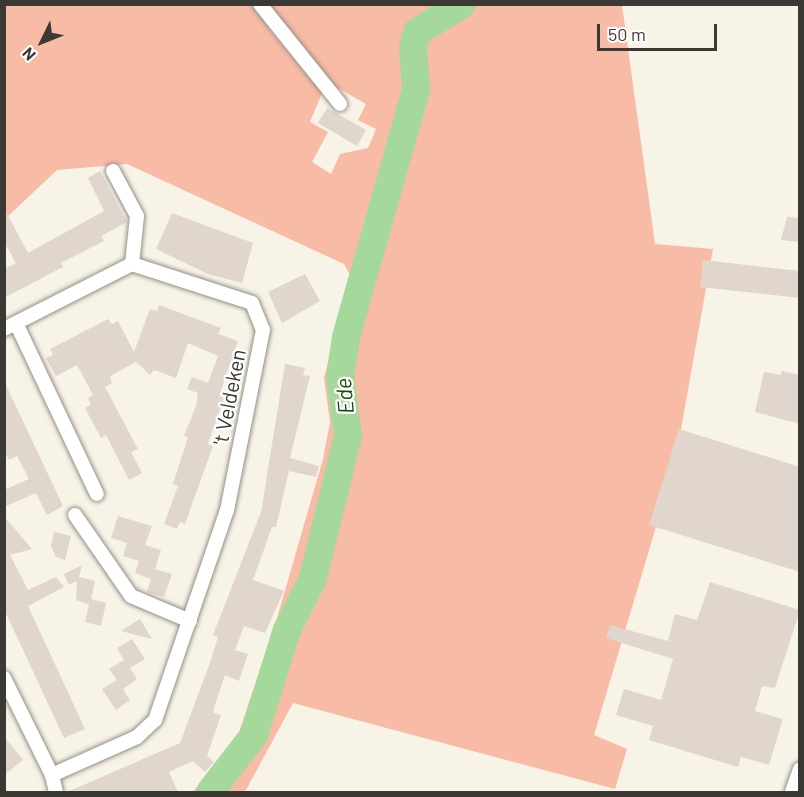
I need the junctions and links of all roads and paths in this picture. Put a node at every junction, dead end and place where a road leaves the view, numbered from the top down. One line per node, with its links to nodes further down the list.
1 (260, 4): 2 (street)
2 (340, 104)
3 (113, 171): 4 (street)
4 (132, 264): 5 (street); 8 (street, 't Veldeken)
5 (10, 326): 6 (street)
6 (97, 494)
7 (75, 515): 8 (street)
8 (190, 621): 11 (street, 't Veldeken)
9 (4, 678): 11 (street)
10 (800, 769): 13 (street)
11 (52, 775): 12 (street)
12 (56, 792)
13 (792, 792)

